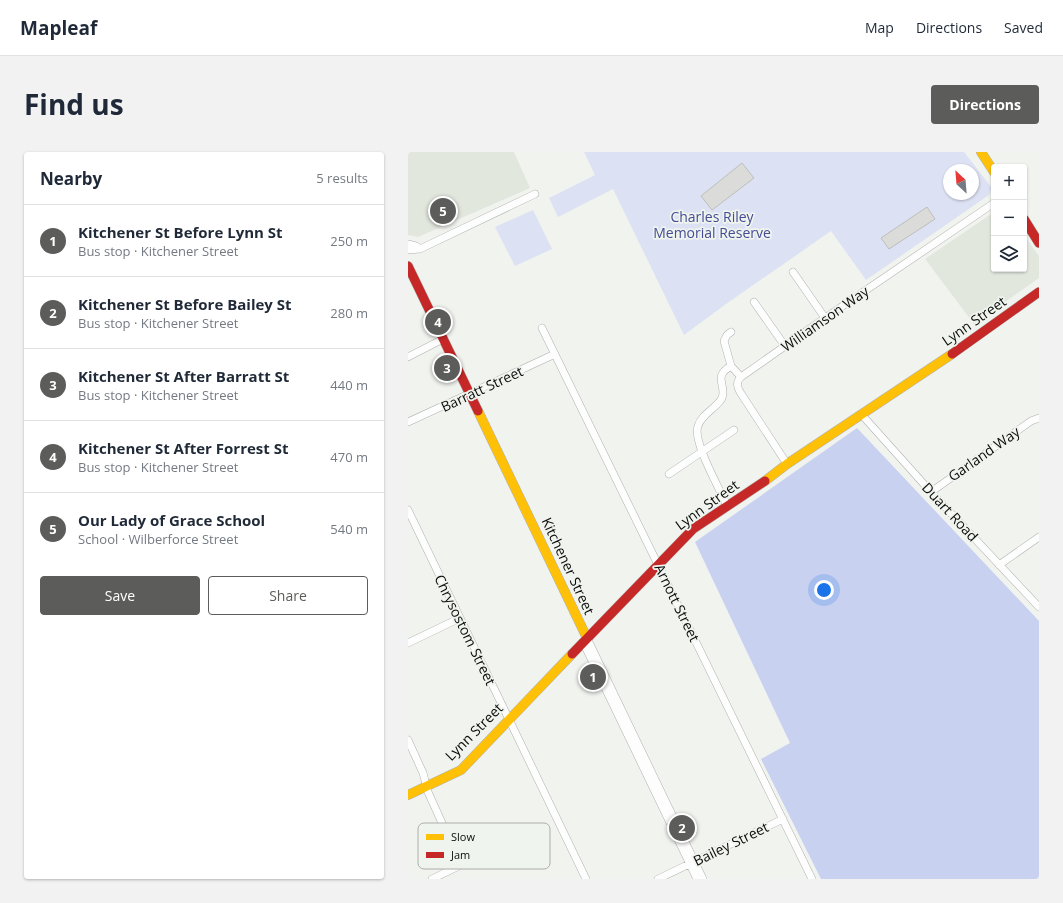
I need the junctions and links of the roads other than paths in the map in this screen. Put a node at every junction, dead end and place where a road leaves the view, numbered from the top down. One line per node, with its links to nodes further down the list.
1 (981, 152): 2 (street)
2 (991, 167)
3 (535, 194): 8 (street)
4 (991, 205): 15 (street, Williamson Way)
5 (1027, 223): 6 (street)
6 (1039, 243)
7 (408, 244): 8 (street)
8 (419, 248): 9 (street)
9 (408, 250)
10 (408, 266): 18 (street, Kitchener Street)
11 (793, 272): 15 (street)
12 (408, 280): 18 (street, Kitchener Street)
13 (1039, 292): 25 (street, Lynn Street)
14 (754, 302): 19 (street)
15 (825, 318): 19 (street, Williamson Way)
16 (542, 328): 20 (street, Arnott Street)
17 (731, 332): 22 (street)
18 (441, 341): 21 (street); 24 (street, Kitchener Street)
19 (785, 346): 23 (street, Williamson Way)
20 (555, 354): 24 (street, Barratt Street); 37 (street, Arnott Street)
21 (408, 357)
22 (732, 366): 23 (street); 29 (street)
23 (741, 377): 30 (street)
24 (467, 396): 27 (street, Barratt Street); 41 (street, Kitchener Street)
25 (862, 415): 30 (street, Lynn Street); 32 (street, Duart Road)
26 (1039, 418): 32 (street, Garland Way)
27 (408, 422)
28 (734, 430): 29 (street)
29 (702, 451): 31 (street); 33 (street)
30 (787, 464): 33 (street, Lynn Street)
31 (669, 474)
32 (931, 492): 38 (street, Duart Road)
33 (727, 506): 37 (street, Lynn Street)
34 (408, 510): 35 (street, Chrysostom Street)
35 (410, 520): 40 (street, Chrysostom Street)
36 (1039, 536): 38 (street)
37 (658, 564): 41 (street, Lynn Street); 47 (street, Arnott Street)
38 (999, 565): 39 (street, Duart Road)
39 (1039, 607)
40 (460, 618): 42 (street); 43 (street, Chrysostom Street)
41 (585, 640): 43 (street, Lynn Street); 49 (street, Kitchener Street)
42 (408, 643)
43 (508, 719): 45 (street, Lynn Street); 52 (street, Chrysostom Street)
44 (408, 740): 45 (street)
45 (426, 786): 46 (street, Lynn Street); 48 (street)
46 (408, 794)
47 (783, 819): 49 (street, Bailey Street); 56 (street, Arnott Street)
48 (442, 823)
49 (692, 863): 53 (street, Bailey Street); 54 (street, Kitchener Street); 55 (street, Kitchener Street)
50 (453, 869): 51 (street)
51 (432, 879)
52 (586, 879)
53 (658, 879)
54 (697, 879)
55 (703, 879)
56 (812, 879)

